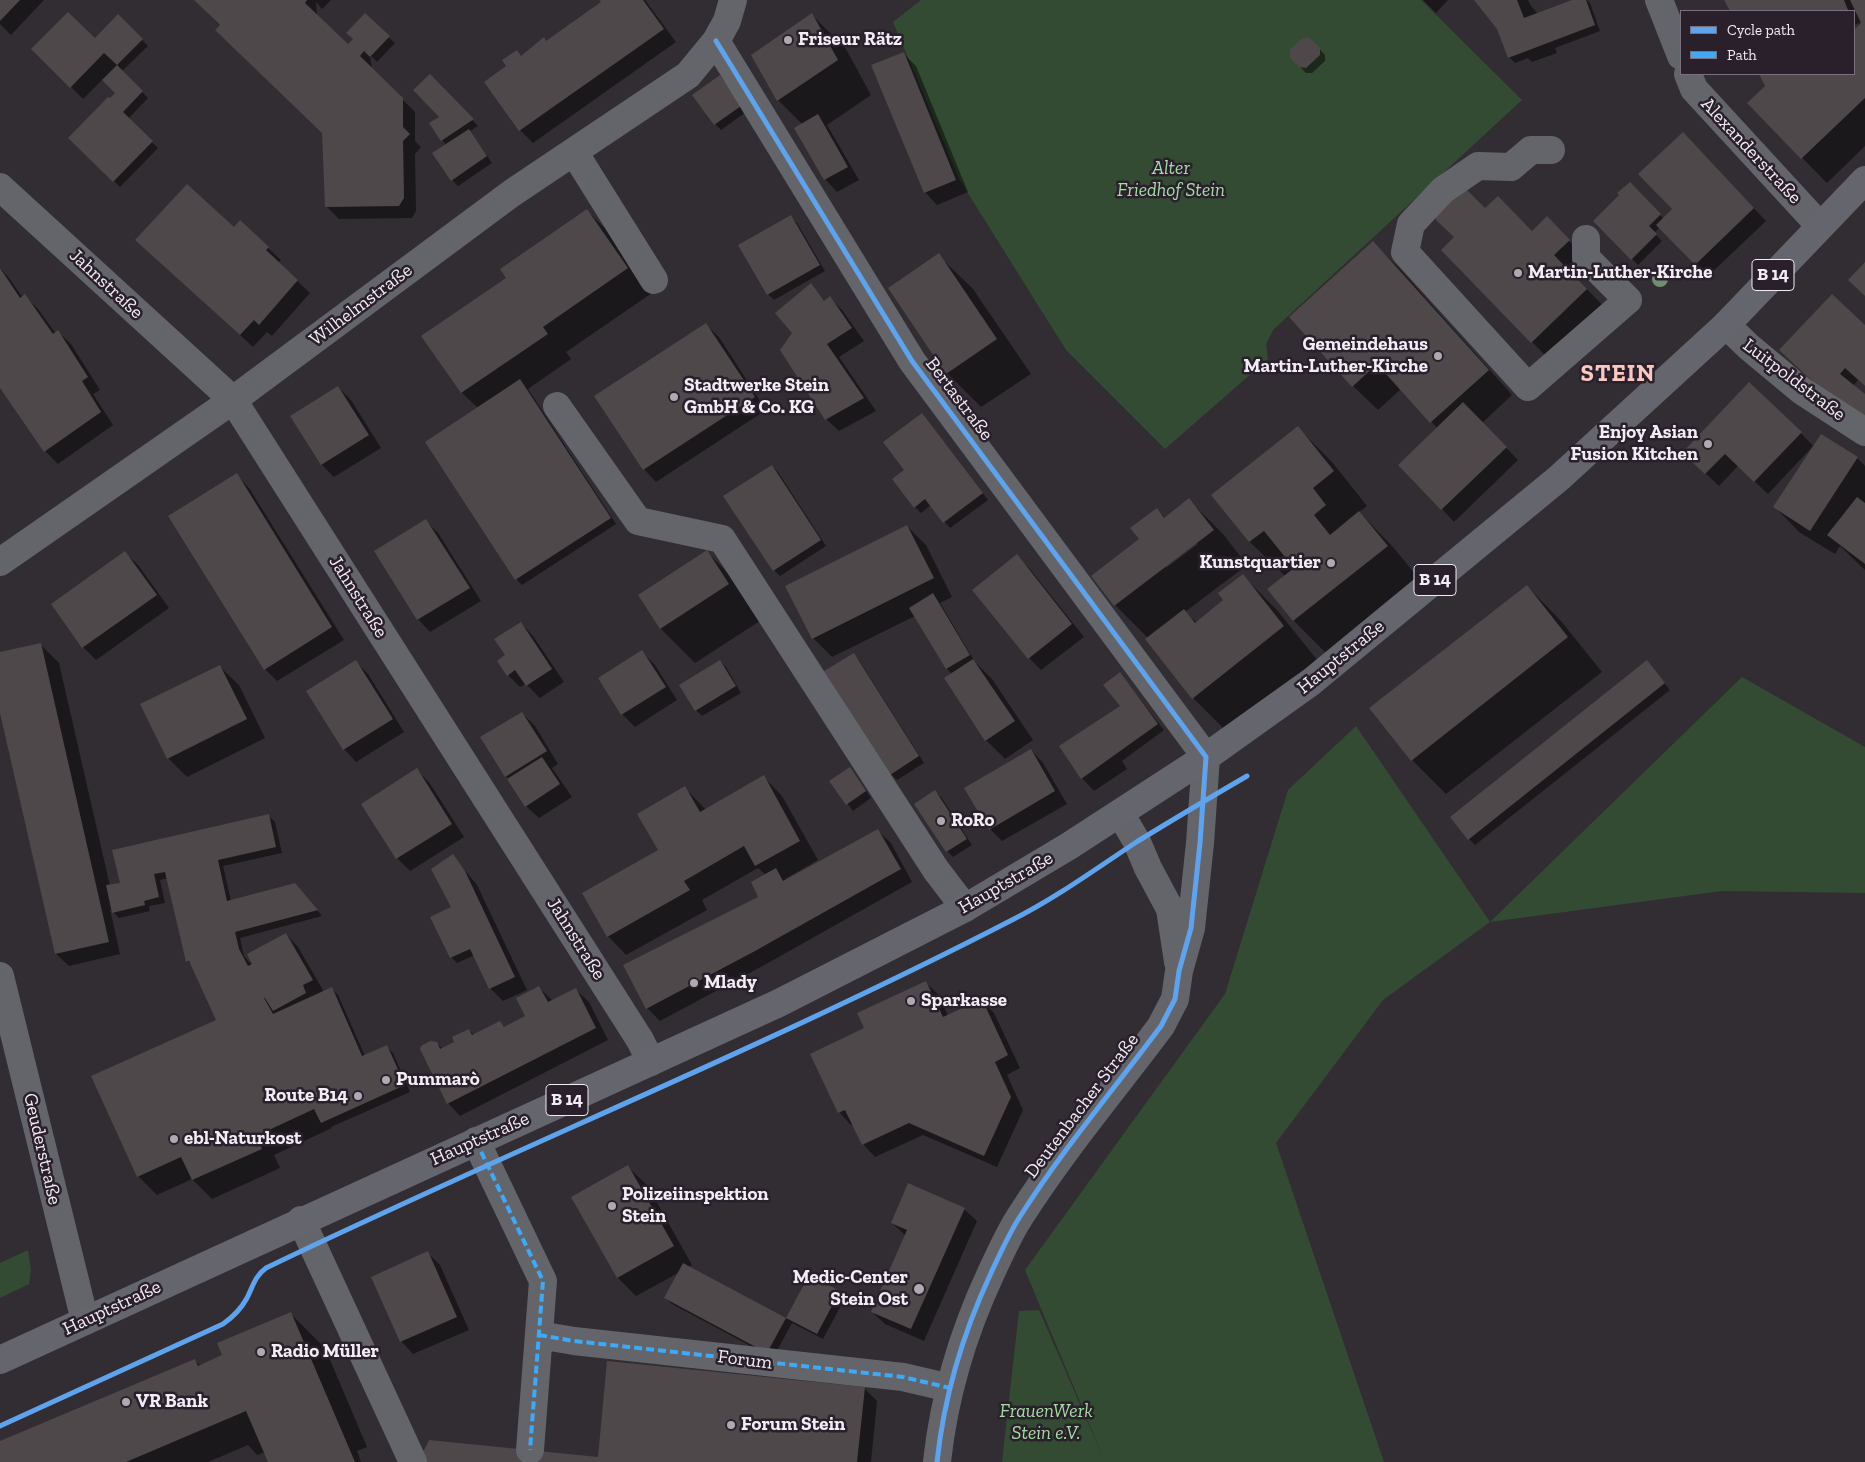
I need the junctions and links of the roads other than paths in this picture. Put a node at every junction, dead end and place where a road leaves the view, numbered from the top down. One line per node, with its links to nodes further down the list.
1 (733, 0): 3 (street, Wilhelmstraße)
2 (1659, 0): 4 (street)
3 (716, 41): 7 (street, Wilhelmstraße); 18 (street, Bertastraße)
4 (1680, 53)
5 (1688, 75): 10 (street, Alexanderstraße)
6 (1551, 150): 11 (street)
7 (574, 152): 12 (street); 14 (street, Wilhelmstraße)
8 (1865, 180): 10 (main road, Hauptstraße / B 14)
9 (0, 187): 14 (street, Jahnstraße)
10 (1820, 226): 13 (main road, Hauptstraße / B 14)
11 (1586, 239)
12 (654, 280)
13 (1726, 325): 16 (street, Luitpoldstraße); 18 (main road, Hauptstraße / B 14)
14 (232, 400): 17 (street, Wilhelmstraße); 23 (street, Jahnstraße)
15 (557, 406): 20 (street)
16 (1865, 432)
17 (0, 562)
18 (1206, 757): 19 (main road, Hauptstraße / B 14); 21 (street, Deutenbacher Straße)
19 (1120, 813): 20 (main road, Hauptstraße / B 14); 21 (street, Deutenbacher Straße)
20 (965, 908): 23 (main road, Hauptstraße / B 14)
21 (1179, 971): 29 (street, Deutenbacher Straße)
22 (0, 976): 26 (street, Geuderstraße)
23 (651, 1062): 24 (main road, Hauptstraße / B 14)
24 (476, 1141): 25 (main road, Hauptstraße / B 14); 27 (street)
25 (301, 1220): 26 (main road, Hauptstraße / B 14); 31 (street)
26 (85, 1321): 28 (main road, Hauptstraße / B 14)
27 (539, 1335): 29 (street, Forum); 30 (street)
28 (0, 1360)
29 (950, 1388): 32 (street, Deutenbacher Straße)
30 (530, 1450)
31 (413, 1462)
32 (937, 1462)

